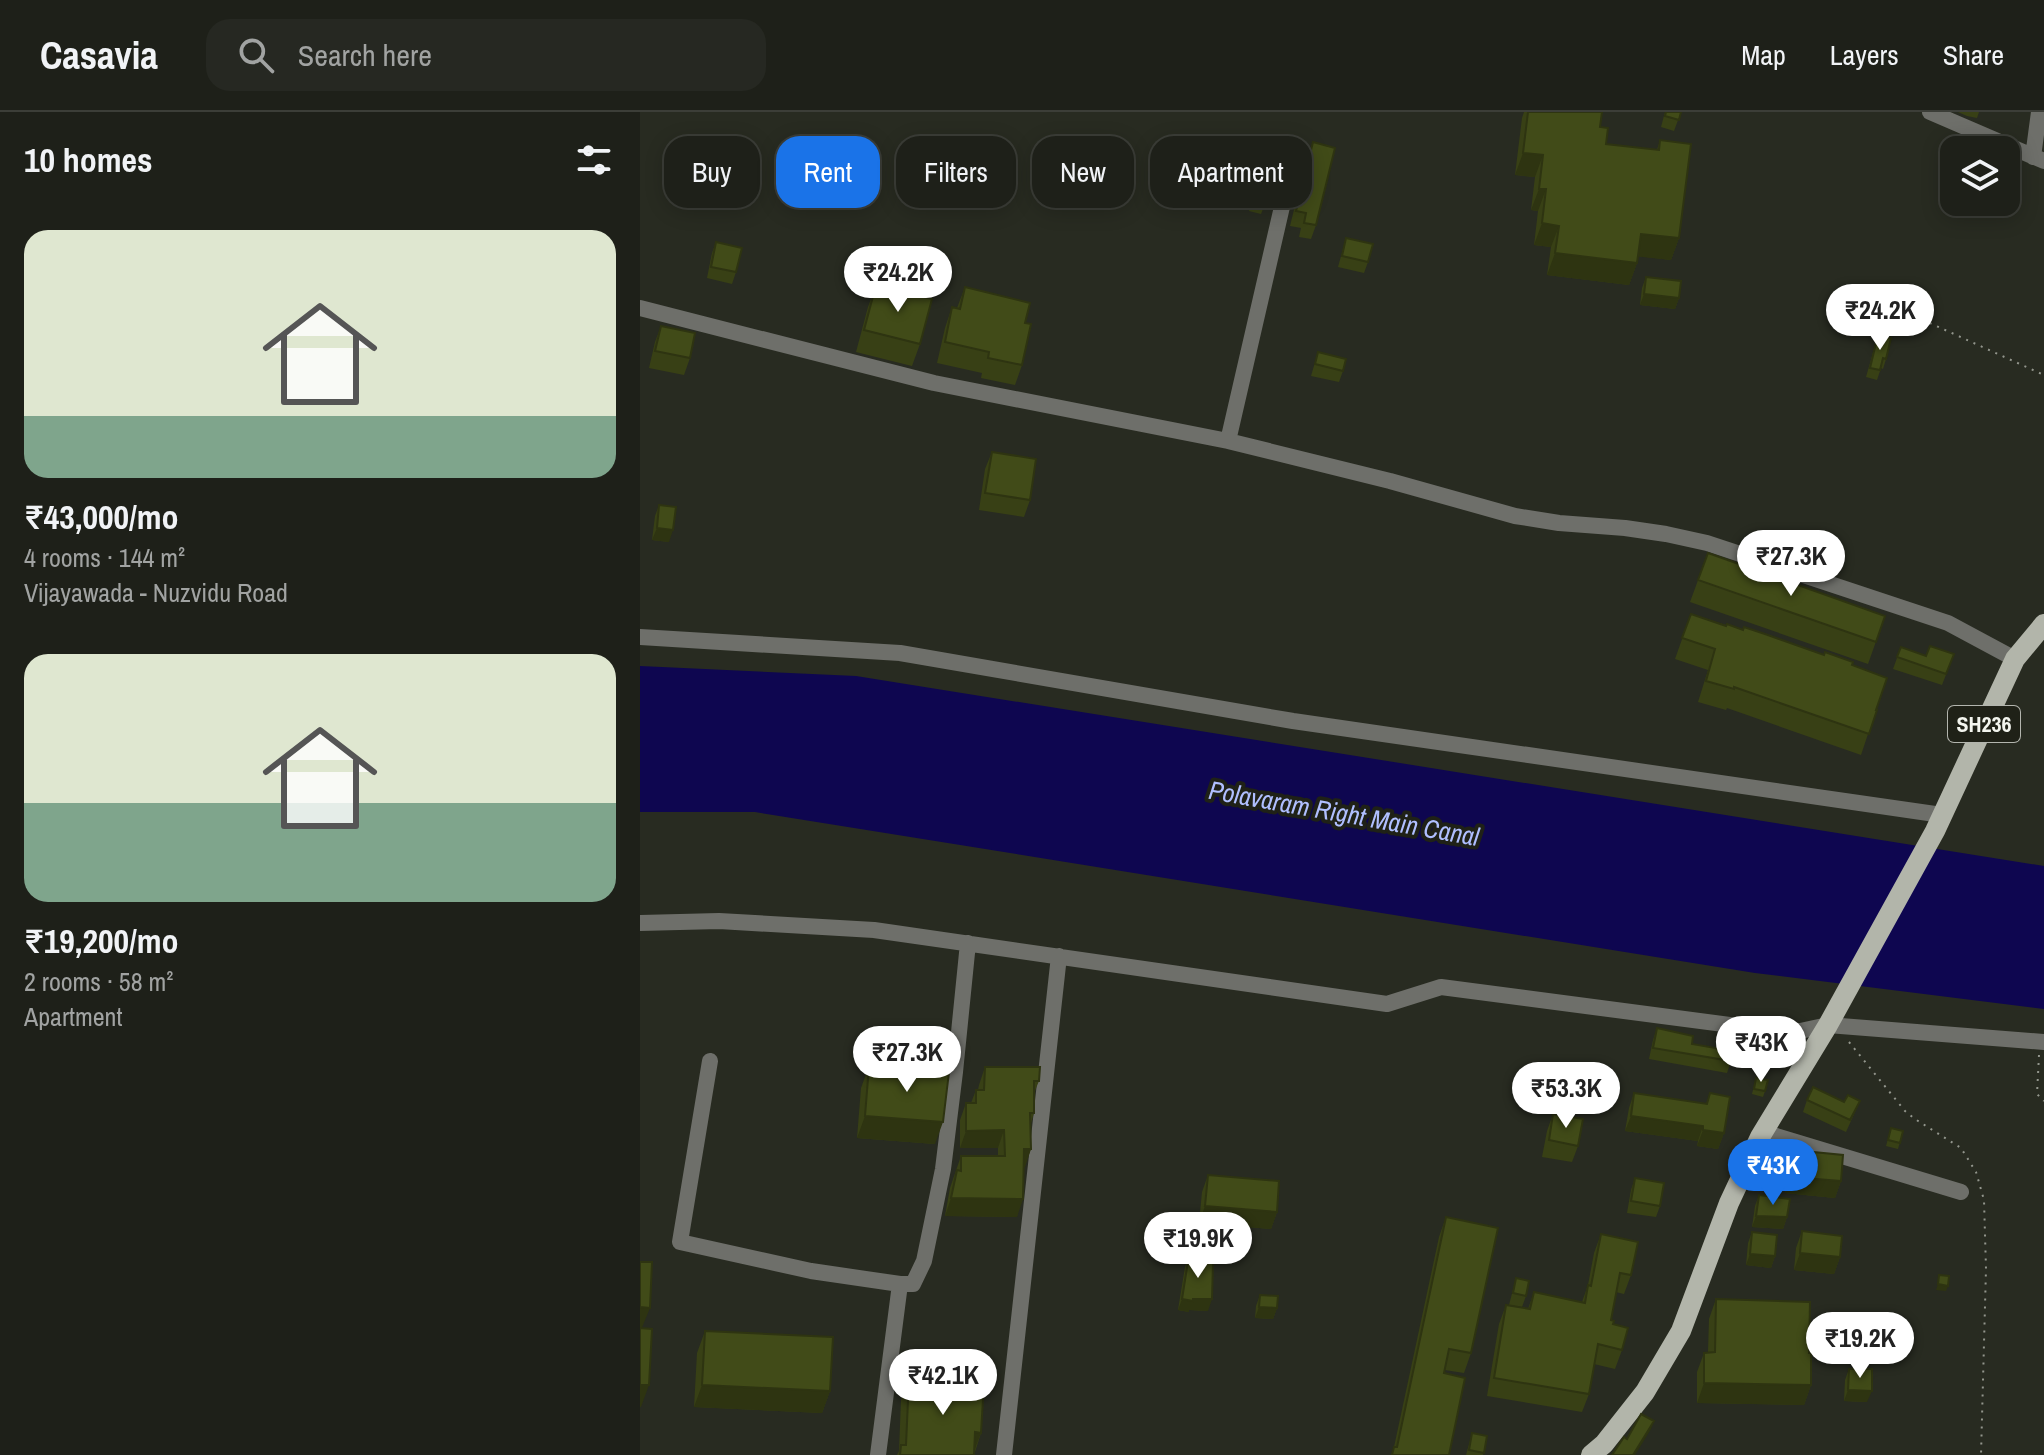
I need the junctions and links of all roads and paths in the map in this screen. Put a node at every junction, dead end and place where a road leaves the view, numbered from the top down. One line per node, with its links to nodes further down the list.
1 (1930, 112): 3 (street)
2 (2039, 112): 3 (street)
3 (2038, 159)
4 (1282, 208): 8 (street)
5 (640, 308): 8 (street)
6 (1872, 333): 7 (path)
7 (2044, 375)
8 (1228, 441): 11 (street)
9 (2044, 624): 11 (main road, SH236)
10 (640, 637): 12 (street)
11 (2015, 659): 12 (main road, SH236)
12 (1939, 823): 16 (main road, SH236)
13 (640, 923): 14 (street)
14 (968, 943): 15 (street); 22 (street)
15 (1059, 956): 16 (street); 24 (street)
16 (1835, 1026): 17 (street); 20 (main road, SH236); 26 (path)
17 (2042, 1042): 19 (path)
18 (710, 1061): 22 (street)
19 (2044, 1101)
20 (1763, 1132): 21 (street); 25 (main road, SH236)
21 (1961, 1192)
22 (900, 1284): 23 (street)
23 (878, 1455)
24 (1004, 1455)
25 (1591, 1455)
26 (1981, 1455)

